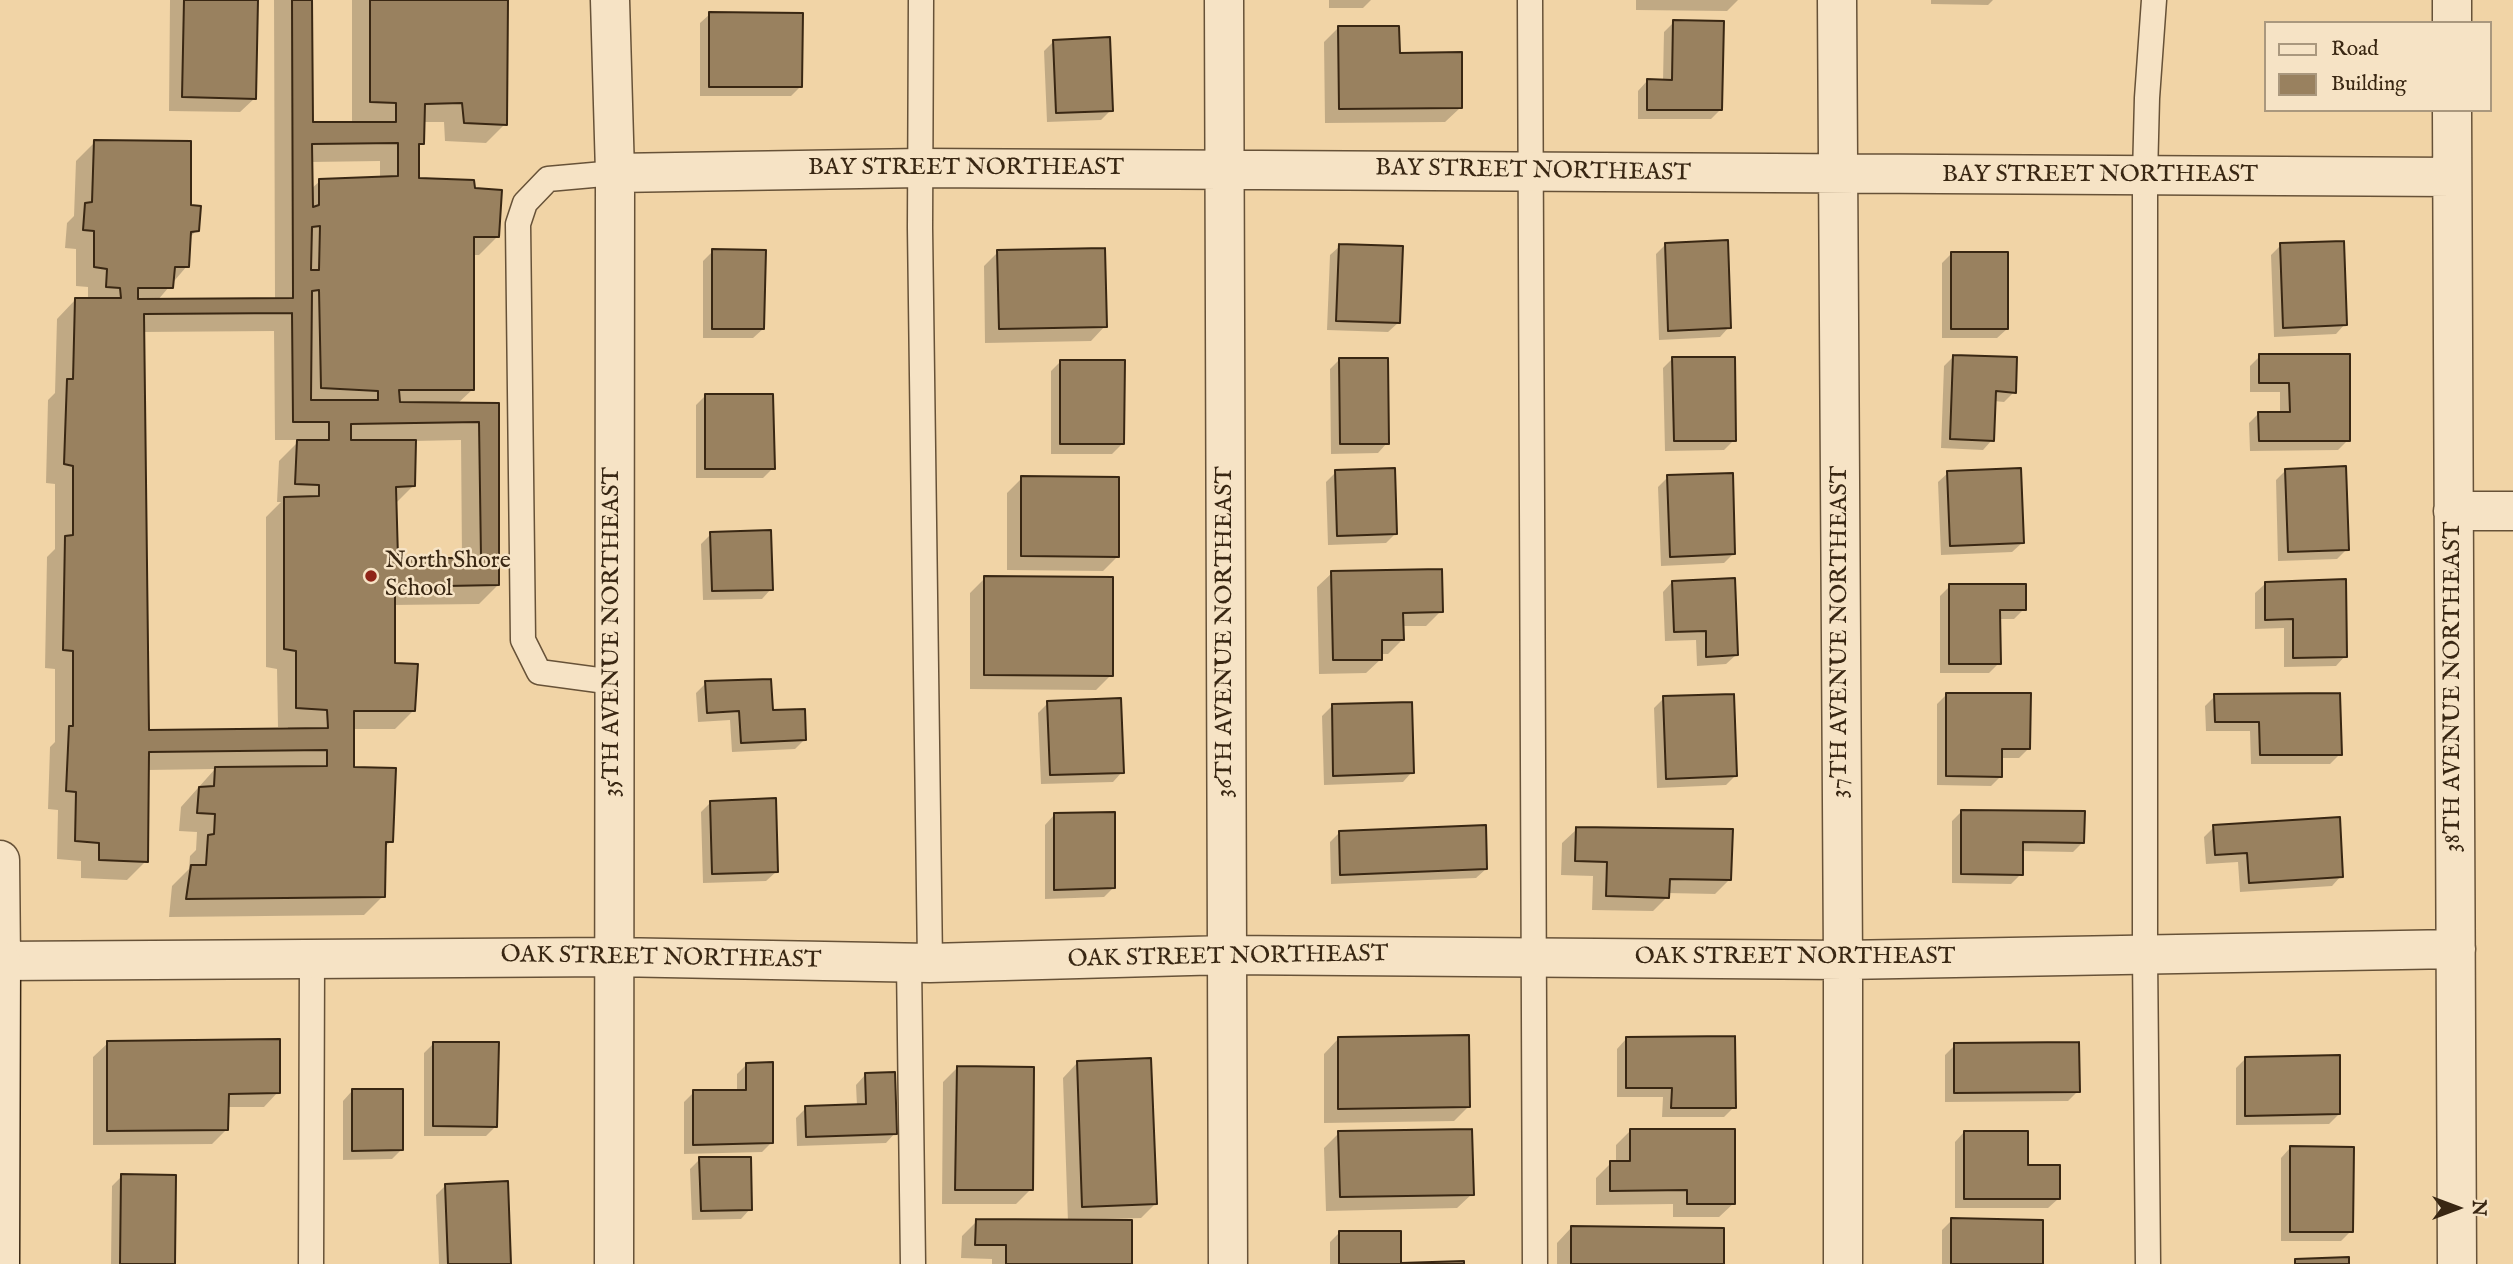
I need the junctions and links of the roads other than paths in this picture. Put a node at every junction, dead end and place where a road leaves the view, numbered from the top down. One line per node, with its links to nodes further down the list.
1 (610, 0): 13 (street, 35TH AVENUE NORTHEAST)
2 (921, 0): 10 (lane)
3 (1224, 0): 11 (street, 36TH AVENUE NORTHEAST)
4 (1530, 0): 12 (lane)
5 (1837, 0): 14 (street, 37TH AVENUE NORTHEAST)
6 (2154, 0): 15 (lane)
7 (2452, 0): 8 (street)
8 (2452, 21)
9 (2452, 112): 16 (street, 38TH AVENUE NORTHEAST)
10 (921, 168): 11 (street, BAY STREET NORTHEAST); 13 (street, BAY STREET NORTHEAST); 29 (lane)
11 (1224, 169): 12 (street, BAY STREET NORTHEAST); 22 (street, 36TH AVENUE NORTHEAST)
12 (1531, 172): 14 (street, BAY STREET NORTHEAST); 25 (lane)
13 (615, 173): 19 (street, 35TH AVENUE NORTHEAST); 19 (lane)
14 (1838, 174): 15 (street, BAY STREET NORTHEAST); 27 (street, 37TH AVENUE NORTHEAST)
15 (2145, 176): 16 (street, BAY STREET NORTHEAST); 23 (lane)
16 (2452, 177): 17 (street, 38TH AVENUE NORTHEAST)
17 (2453, 511): 18 (street); 21 (street, 38TH AVENUE NORTHEAST)
18 (2513, 511)
19 (613, 682): 24 (street, 35TH AVENUE NORTHEAST)
20 (0, 860): 28 (street)
21 (2456, 949): 23 (street, OAK STREET NORTHEAST); 38 (street, 38TH AVENUE NORTHEAST)
22 (1227, 955): 25 (street, OAK STREET NORTHEAST); 29 (street, OAK STREET NORTHEAST); 34 (street, 36TH AVENUE NORTHEAST)
23 (2145, 955): 27 (street, OAK STREET NORTHEAST); 37 (lane)
24 (613, 957): 26 (street, OAK STREET NORTHEAST); 29 (street, OAK STREET NORTHEAST); 32 (street, 35TH AVENUE NORTHEAST)
25 (1534, 957): 27 (street, OAK STREET NORTHEAST); 35 (lane)
26 (313, 959): 28 (street, OAK STREET NORTHEAST); 31 (lane)
27 (1843, 960): 36 (street, 37TH AVENUE NORTHEAST)
28 (0, 961): 30 (street)
29 (920, 963): 33 (lane)
30 (0, 1264)
31 (311, 1264)
32 (614, 1264)
33 (913, 1264)
34 (1228, 1264)
35 (1535, 1264)
36 (1843, 1264)
37 (2148, 1264)
38 (2457, 1264)

